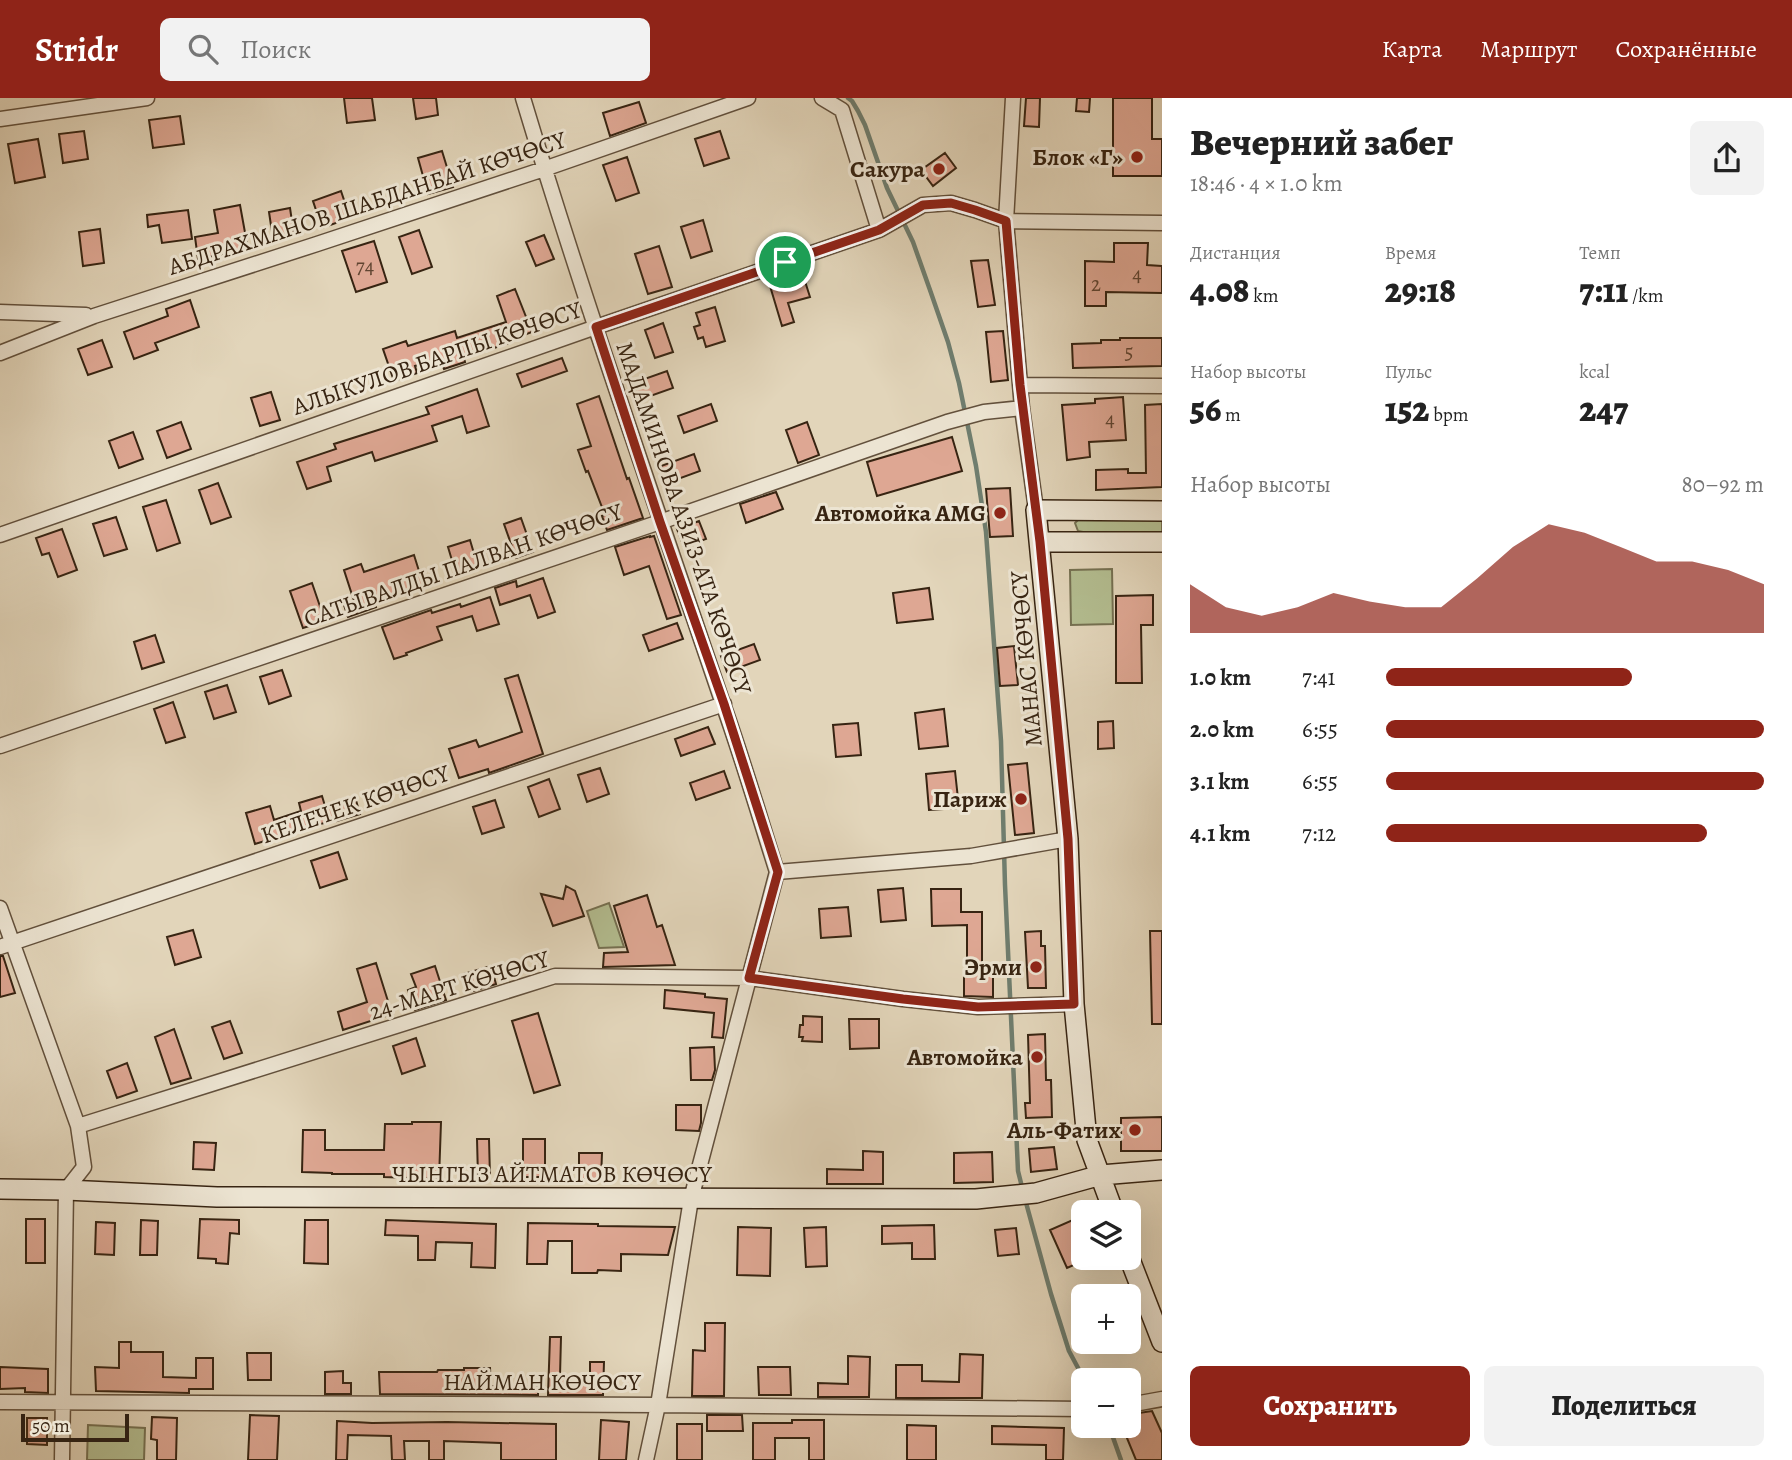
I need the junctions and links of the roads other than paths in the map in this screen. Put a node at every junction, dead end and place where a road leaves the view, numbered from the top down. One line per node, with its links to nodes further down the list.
1 (148, 98): 6 (street)
2 (523, 98): 7 (street, МАДАМИНОВА АЗИЗ-АТА КӨЧӨСҮ)
3 (748, 98): 7 (street, АБДРАХМАНОВ ШАБДАНБАЙ КӨЧӨСҮ)
4 (822, 98): 10 (street)
5 (1013, 98): 8 (street, МАНАС КӨЧӨСҮ)
6 (0, 119)
7 (544, 169): 12 (street, АБДРАХМАНОВ ШАБДАНБАЙ КӨЧӨСҮ); 13 (street, МАДАМИНОВА АЗИЗ-АТА КӨЧӨСҮ)
8 (1006, 221): 9 (street); 10 (street, АЛЫКУЛОВ БАРПЫ КӨЧӨСҮ); 15 (street, МАНАС КӨЧӨСҮ)
9 (1162, 223)
10 (884, 227): 13 (street, АЛЫКУЛОВ БАРПЫ КӨЧӨСҮ)
11 (0, 312): 12 (street)
12 (94, 316): 14 (street, АБДРАХМАНОВ ШАБДАНБАЙ КӨЧӨСҮ)
13 (596, 327): 20 (street, МАДАМИНОВА АЗИЗ-АТА КӨЧӨСҮ); 21 (street, АЛЫКУЛОВ БАРПЫ КӨЧӨСҮ)
14 (0, 353)
15 (1020, 385): 16 (street); 17 (street, МАНАС КӨЧӨСҮ)
16 (1162, 386)
17 (1022, 408): 18 (street, МАНАС КӨЧӨСҮ); 20 (street, САТЫВАЛДЫ ПАЛВАН КӨЧӨСҮ)
18 (1036, 510): 19 (main road); 22 (main road, МАНАС КӨЧӨСҮ)
19 (1162, 512)
20 (660, 522): 24 (street, МАДАМИНОВА АЗИЗ-АТА КӨЧӨСҮ); 25 (street, САТЫВАЛДЫ ПАЛВАН КӨЧӨСҮ)
21 (0, 535)
22 (1040, 542): 23 (main road); 26 (main road, МАНАС КӨЧӨСҮ)
23 (1162, 542)
24 (724, 704): 27 (street, МАДАМИНОВА АЗИЗ-АТА КӨЧӨСҮ); 29 (street, КЕЛЕЧЕК КӨЧӨСҮ)
25 (0, 746)
26 (1068, 839): 27 (street); 31 (main road, МАНАС КӨЧӨСҮ)
27 (778, 872): 30 (street)
28 (0, 908): 29 (street)
29 (6, 945): 32 (street)
30 (749, 978): 31 (street, 24-МАРТ КӨЧӨСҮ); 32 (street, 24-МАРТ КӨЧӨСҮ); 37 (street)
31 (1074, 1004): 34 (main road, МАНАС КӨЧӨСҮ)
32 (78, 1126): 36 (street)
33 (1162, 1170): 34 (main road, ЧЫНГЫЗ АЙТМАТОВ КӨЧӨСҮ)
34 (1101, 1175): 37 (main road, ЧЫНГЫЗ АЙТМАТОВ КӨЧӨСҮ); 38 (main road, МАНАС КӨЧӨСҮ)
35 (0, 1189): 36 (main road, ЧЫНГЫЗ АЙТМАТОВ КӨЧӨСҮ)
36 (66, 1190): 37 (main road, ЧЫНГЫЗ АЙТМАТОВ КӨЧӨСҮ); 43 (street)
37 (691, 1199): 45 (street)
38 (1110, 1200)
39 (1134, 1270): 40 (main road)
40 (1162, 1342)
41 (1162, 1399): 44 (street)
42 (0, 1402): 43 (street, НАЙМАН КӨЧӨСҮ)
43 (63, 1403): 45 (street, НАЙМАН КӨЧӨСҮ); 47 (street)
44 (1141, 1403)
45 (658, 1405): 46 (street, НАЙМАН КӨЧӨСҮ); 48 (street)
46 (1071, 1409)
47 (62, 1460)
48 (646, 1460)

